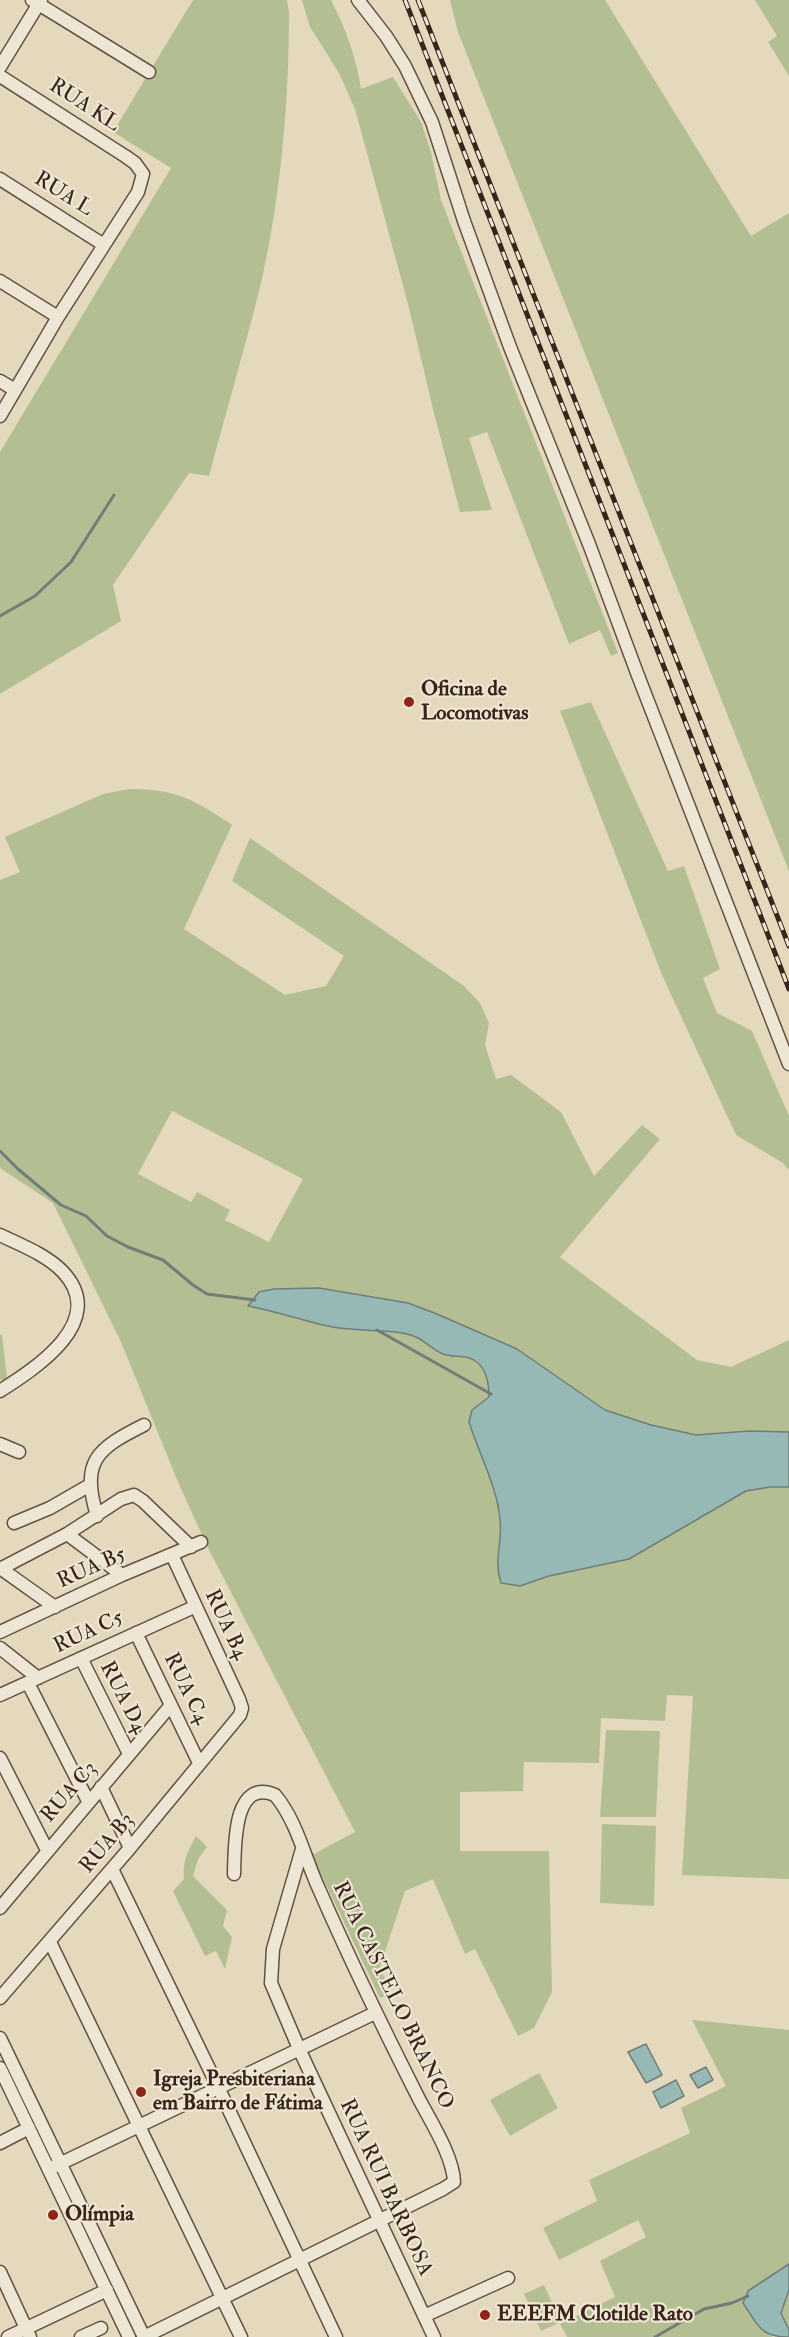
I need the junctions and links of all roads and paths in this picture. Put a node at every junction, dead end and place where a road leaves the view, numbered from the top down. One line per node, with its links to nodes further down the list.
1 (358, 0): 13 (street)
2 (37, 1): 3 (street); 4 (street)
3 (0, 67)
4 (149, 72)
5 (0, 76): 7 (street, RUA KL)
6 (0, 179): 7 (street, RUA L)
7 (104, 245): 9 (street)
8 (0, 281): 9 (street)
9 (58, 317): 11 (street)
10 (0, 381): 11 (street)
11 (15, 390): 12 (street)
12 (0, 416)
13 (789, 1064)
14 (0, 1235): 15 (street)
15 (0, 1391)
16 (144, 1425): 19 (street)
17 (0, 1444): 18 (street)
18 (19, 1452)
19 (90, 1485): 20 (street); 21 (street)
20 (97, 1516): 22 (street); 23 (street, RUA B5)
21 (15, 1522)
22 (67, 1534): 24 (street); 25 (street)
23 (172, 1555): 25 (street, RUA B5); 27 (street, RUA B4)
24 (0, 1568): 26 (street)
25 (123, 1575): 26 (street, RUA B5)
26 (55, 1607): 28 (street, RUA B5)
27 (194, 1607): 29 (street, RUA C5); 35 (street, RUA B4)
28 (0, 1632)
29 (136, 1633): 31 (street, RUA C5); 34 (street, RUA C4)
30 (0, 1648): 32 (street)
31 (81, 1658): 32 (street, RUA C5); 36 (street, RUA D4)
32 (33, 1681): 33 (street, RUA C5); 40 (street)
33 (0, 1695)
34 (171, 1705): 36 (street, RUA C3); 38 (street, RUA C4)
35 (242, 1712): 38 (street, RUA B3)
36 (129, 1754): 39 (street, RUA C3)
37 (0, 1758): 43 (street)
38 (199, 1763): 41 (street, RUA B3)
39 (101, 1787): 40 (street, RUA C3); 41 (street)
40 (88, 1801): 43 (street, RUA C3)
41 (130, 1848): 44 (street, RUA B3)
42 (302, 1849): 45 (street, RUA CASTELO BRANCO); 49 (street, RUA CASTELO BRANCO); 51 (street, RUA RUI BARBOSA)
43 (47, 1850): 46 (street, RUA C3)
44 (112, 1869): 47 (street, RUA B3); 54 (street)
45 (234, 1874)
46 (2, 1900)
47 (50, 1942): 48 (street, RUA B3); 55 (street)
48 (0, 1998)
49 (375, 2013): 51 (street); 60 (street, RUA CASTELO BRANCO)
50 (0, 2038): 52 (street)
51 (300, 2051): 54 (street); 60 (street, RUA RUI BARBOSA)
52 (4, 2054): 58 (street)
53 (0, 2068): 56 (street)
54 (219, 2089): 55 (street); 61 (street)
55 (140, 2126): 58 (street); 65 (street)
56 (29, 2127): 57 (street); 59 (street)
57 (0, 2143)
58 (61, 2163): 59 (street); 72 (street)
59 (49, 2169): 64 (street)
60 (379, 2220): 61 (street); 66 (street, RUA RUI BARBOSA)
61 (299, 2260): 65 (street); 74 (street)
62 (0, 2272): 68 (street)
63 (508, 2278): 66 (street)
64 (107, 2290): 68 (street); 71 (street)
65 (223, 2298): 72 (street); 73 (street)
66 (424, 2316): 75 (street, RUA RUI BARBOSA)
67 (101, 2328): 70 (street)
68 (28, 2333): 69 (street)
69 (8, 2337)
70 (81, 2337)
71 (129, 2337)
72 (144, 2337)
73 (241, 2337)
74 (336, 2337)
75 (434, 2337)

